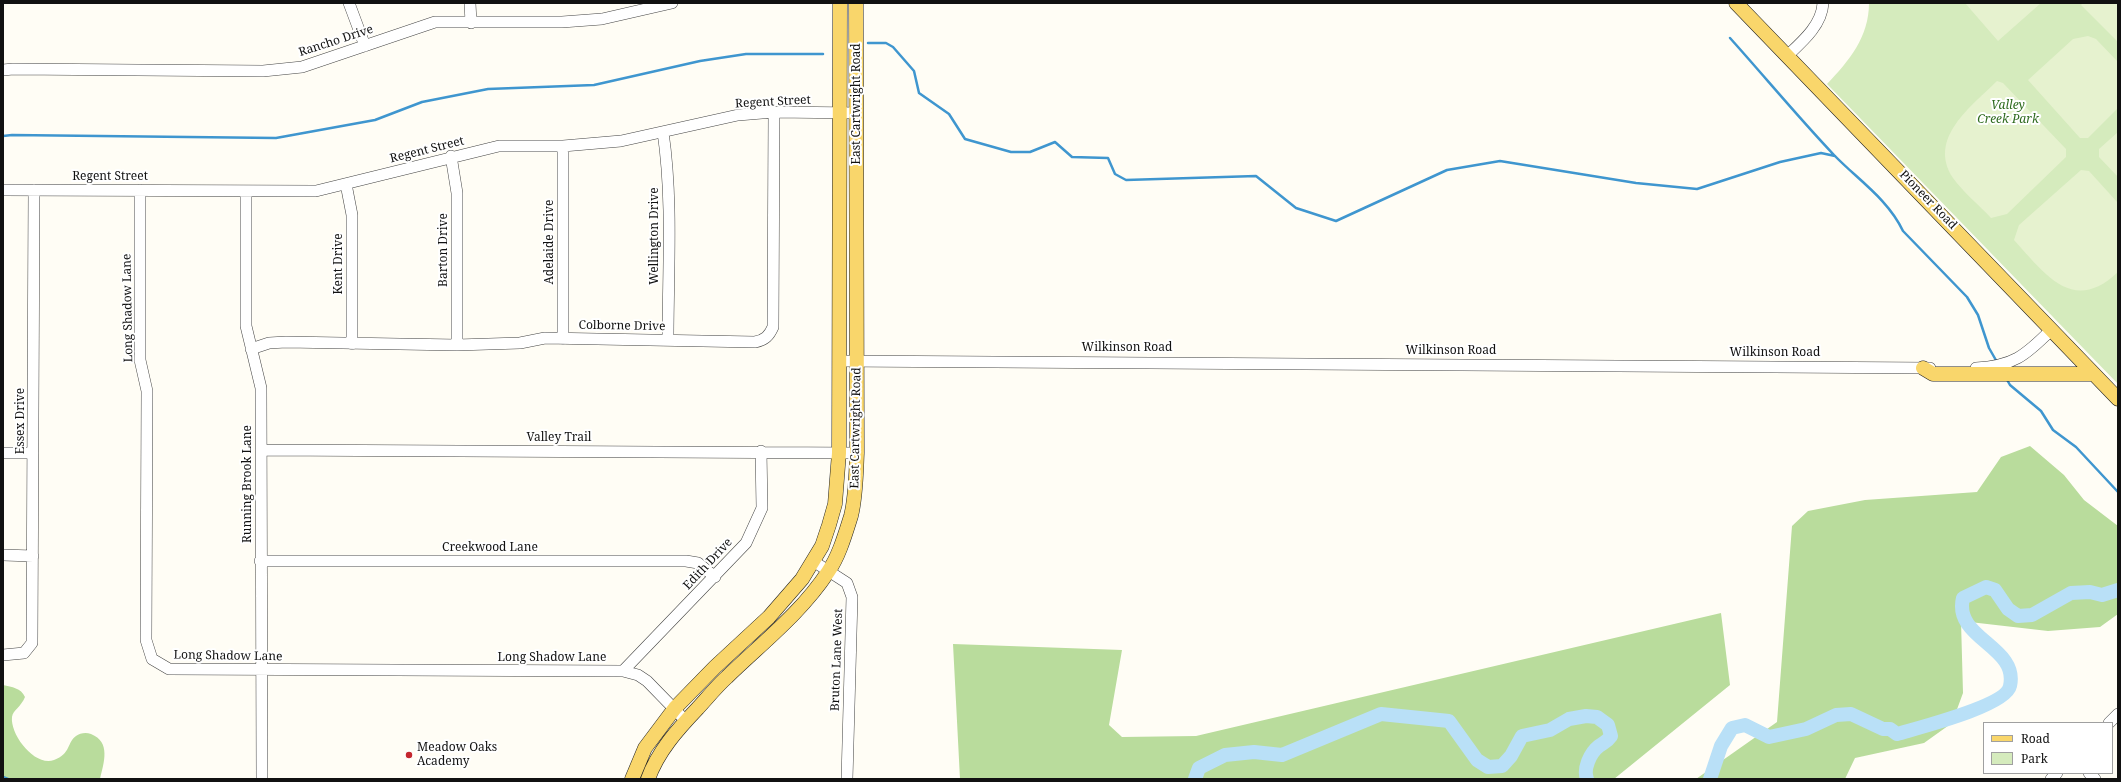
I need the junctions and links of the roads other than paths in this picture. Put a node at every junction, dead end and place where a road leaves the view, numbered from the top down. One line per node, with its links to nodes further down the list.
1 (349, 3): 9 (street)
2 (470, 3): 8 (street)
3 (672, 3): 8 (street, Rancho Drive)
4 (840, 3): 13 (main road, East Cartwright Road)
5 (856, 3): 14 (main road, East Cartwright Road)
6 (1736, 3): 10 (main road, Pioneer Road)
7 (1823, 3): 10 (street)
8 (471, 23): 9 (street, Rancho Drive)
9 (365, 46): 11 (street, Rancho Drive)
10 (1787, 56): 23 (main road, Pioneer Road)
11 (3, 70)
12 (774, 112): 13 (street, Regent Street); 15 (street, Regent Street); 25 (street, Colborne Drive)
13 (840, 113): 14 (street, Regent Street); 30 (main road, East Cartwright Road)
14 (857, 113): 29 (main road, East Cartwright Road)
15 (663, 132): 16 (street, Regent Street); 25 (street, Wellington Drive)
16 (563, 146): 17 (street, Regent Street); 24 (street, Adelaide Drive)
17 (451, 156): 18 (street, Regent Street); 27 (street, Barton Drive)
18 (346, 184): 22 (street, Regent Street); 26 (street, Kent Drive)
19 (3, 190): 20 (street, Regent Street)
20 (34, 190): 21 (street, Regent Street); 38 (street, Essex Drive)
21 (140, 190): 22 (street, Regent Street); 48 (street, Long Shadow Lane)
22 (246, 191): 28 (street, Running Brook Lane)
23 (2051, 330): 32 (street); 33 (main road, Pioneer Road)
24 (563, 339): 25 (street, Colborne Drive); 27 (street, Colborne Drive)
25 (668, 340)
26 (352, 344): 27 (street, Colborne Drive); 28 (street, Colborne Drive)
27 (457, 344)
28 (251, 349): 35 (street, Running Brook Lane)
29 (857, 360): 30 (street, Wilkinson Road); 31 (street, Wilkinson Road); 40 (main road, East Cartwright Road)
30 (839, 361): 39 (main road, East Cartwright Road)
31 (1923, 368): 32 (main road)
32 (1975, 371): 33 (main road)
33 (2093, 374): 34 (main road, Pioneer Road)
34 (2118, 399)
35 (261, 450): 36 (street, Valley Trail); 43 (street, Running Brook Lane)
36 (761, 451): 39 (street, Valley Trail); 46 (street, Edith Drive)
37 (3, 453): 38 (street)
38 (34, 453): 42 (street, Essex Drive)
39 (839, 453): 40 (street, Valley Trail); 44 (main road, East Cartwright Road)
40 (857, 453): 45 (main road, East Cartwright Road)
41 (3, 556): 42 (street)
42 (33, 556): 47 (street, Essex Drive)
43 (260, 561): 46 (street, Creekwood Lane); 48 (street, Running Brook Lane)
44 (813, 561): 45 (street, Bruton Lane West); 50 (main road, East Cartwright Road)
45 (828, 571): 52 (main road, East Cartwright Road); 57 (street, Bruton Lane West)
46 (715, 577): 49 (street, Edith Drive)
47 (3, 655)
48 (261, 670): 49 (street, Long Shadow Lane); 54 (street, Running Brook Lane)
49 (623, 671): 50 (street, Long Shadow Lane)
50 (675, 708): 52 (street, Long Shadow Lane); 55 (main road, East Cartwright Road)
51 (2118, 714): 53 (street)
52 (686, 721): 56 (main road, East Cartwright Road)
53 (2110, 722)
54 (262, 779)
55 (632, 779)
56 (648, 779)
57 (847, 779)

